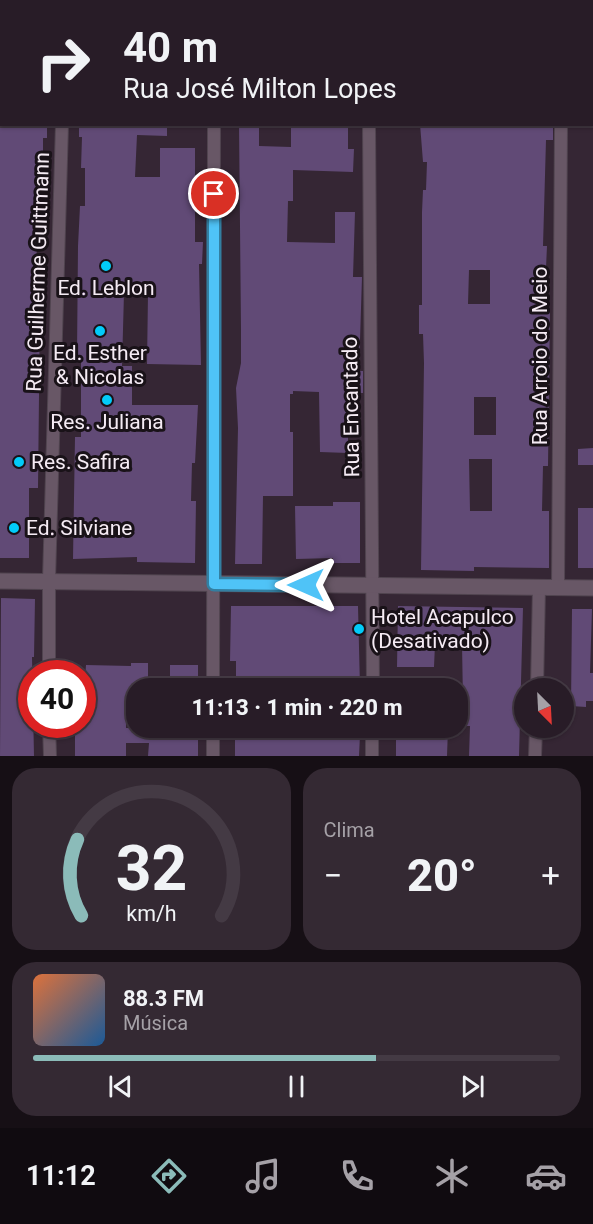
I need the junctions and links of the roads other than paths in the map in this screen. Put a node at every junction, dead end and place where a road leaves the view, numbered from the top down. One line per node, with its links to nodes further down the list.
1 (62, 126): 5 (street, Rua Guilherme Guittmann)
2 (214, 126): 7 (street)
3 (369, 126): 8 (street, Rua Encantado)
4 (561, 126): 10 (street, Rua Arroio do Meio)
5 (49, 580): 6 (street); 7 (street); 12 (street, Rua Guilherme Guittmann)
6 (0, 581)
7 (214, 584): 8 (street); 13 (street)
8 (374, 585): 9 (street); 14 (street, Rua Encantado)
9 (540, 587): 10 (street); 15 (street)
10 (558, 588): 11 (street)
11 (593, 588)
12 (49, 660)
13 (213, 678)
14 (373, 678)
15 (537, 678)
16 (50, 738): 20 (street)
17 (213, 738): 21 (street)
18 (372, 738): 22 (street)
19 (536, 738): 23 (street)
20 (50, 756)
21 (213, 756)
22 (372, 756)
23 (535, 756)

